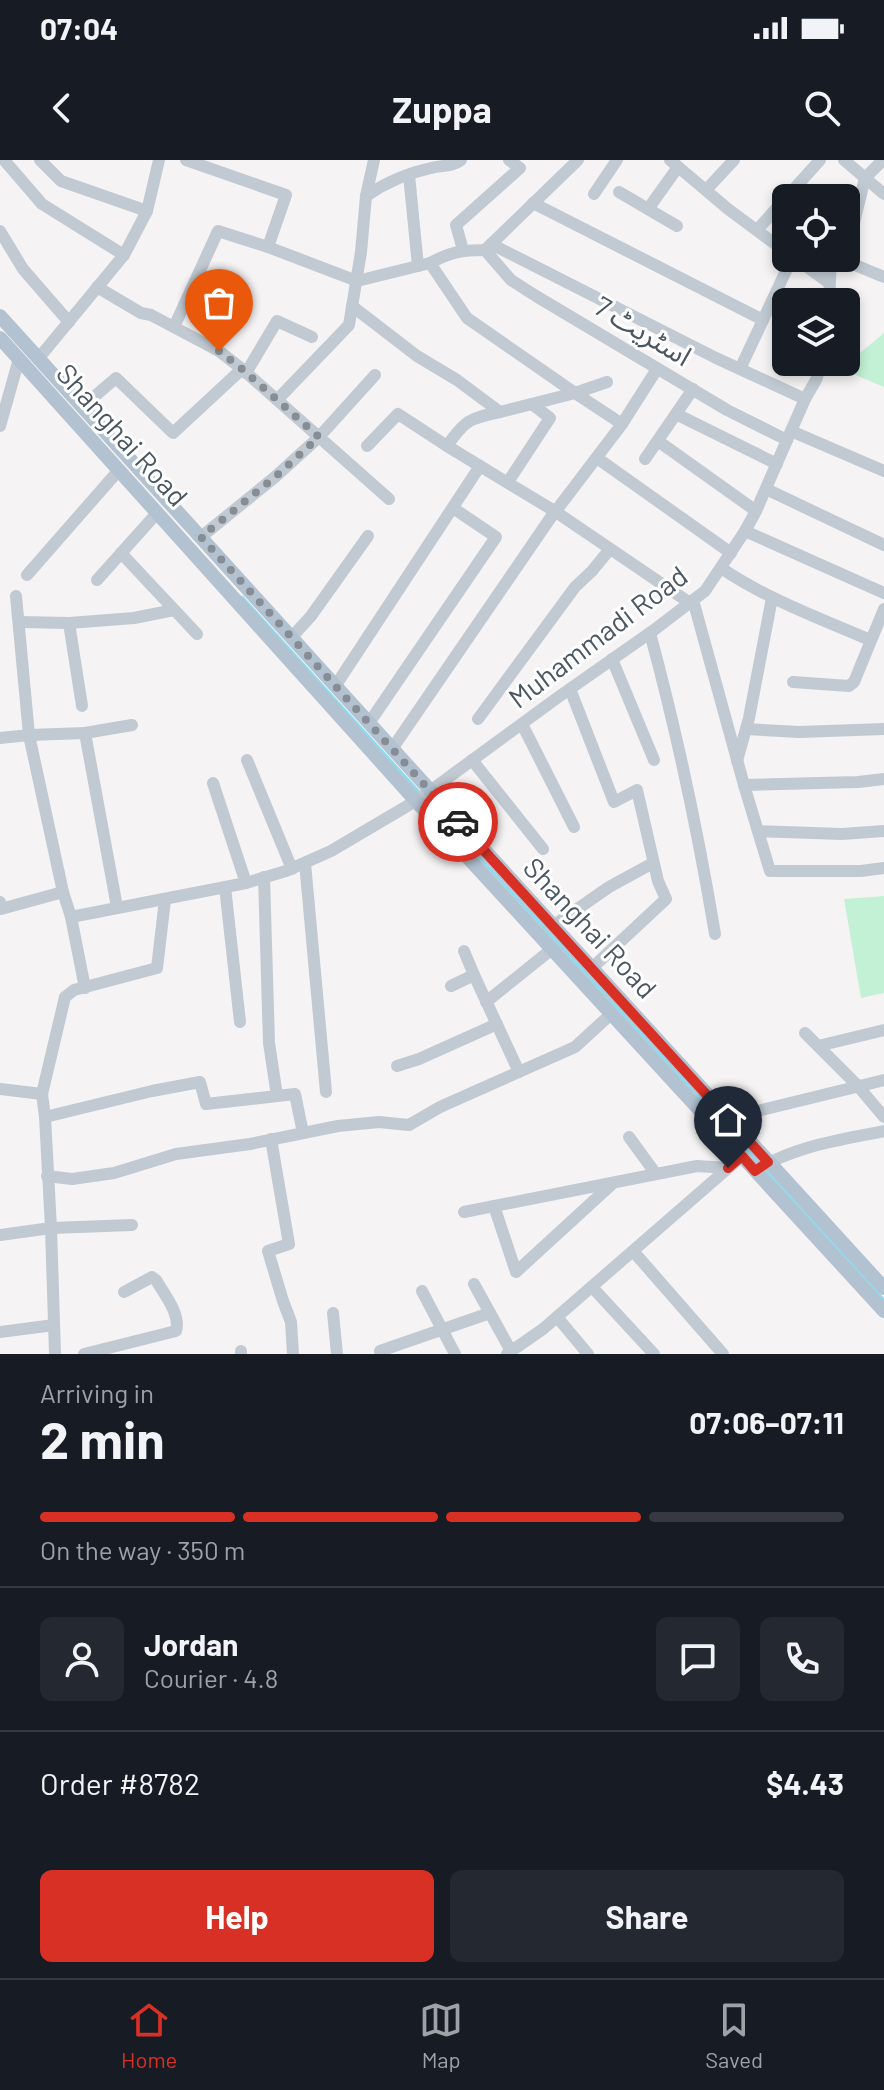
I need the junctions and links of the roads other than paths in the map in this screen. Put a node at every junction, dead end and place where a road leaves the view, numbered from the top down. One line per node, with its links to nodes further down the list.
1 (4, 160): 33 (street)
2 (40, 160): 25 (street)
3 (159, 160): 25 (street)
4 (186, 160): 30 (street)
5 (374, 160): 21 (street)
6 (461, 160): 15 (street)
7 (509, 160): 32 (street)
8 (578, 160): 23 (street)
9 (617, 160): 19 (street)
10 (734, 160): 17 (street)
11 (820, 160): 27 (street)
12 (844, 160): 16 (street)
13 (883, 160): 16 (street)
14 (674, 163): 17 (street); 24 (street)
15 (409, 175): 21 (street); 34 (street)
16 (865, 178): 20 (street); 22 (street)
17 (706, 190): 27 (street)
18 (619, 192): 24 (street)
19 (594, 194)
20 (884, 194)
21 (366, 196): 40 (street)
22 (860, 198)
23 (533, 203): 31 (street); 46 (street)
24 (648, 209): 26 (street)
25 (147, 211): 33 (street)
26 (677, 226)
27 (757, 230): 29 (street)
28 (0, 231): 47 (street)
29 (772, 241)
30 (268, 247): 40 (street); 48 (street)
31 (488, 247): 32 (street); 53 (street, اسٹریٹ 7); 54 (street)
32 (463, 250): 34 (street)
33 (124, 255): 42 (street)
34 (424, 265): 40 (street); 60 (street)
35 (860, 267): 39 (street)
36 (786, 272): 46 (street)
37 (813, 272): 41 (street)
38 (830, 272): 41 (street)
39 (884, 277)
40 (357, 281): 44 (street)
41 (829, 283): 43 (street)
42 (97, 287): 47 (street); 48 (street)
43 (829, 288)
44 (352, 306): 62 (street); 65 (street)
45 (0, 316): 52 (main road, Shanghai Road)
46 (763, 320): 54 (street)
47 (69, 322): 52 (street)
48 (174, 327): 55 (street)
49 (312, 337): 55 (street)
50 (0, 338): 51 (main road, Shanghai Road)
51 (19, 359): 68 (street); 78 (main road, Shanghai Road)
52 (38, 359): 64 (main road, Shanghai Road)
53 (657, 369): 59 (street, اسٹریٹ 7); 67 (street)
54 (740, 369): 61 (street)
55 (244, 371): 62 (street); 64 (street)
56 (375, 375): 70 (street)
57 (817, 376): 61 (street, Muhammadi Road)
58 (607, 382): 60 (street)
59 (693, 389): 66 (street); 69 (street, اسٹریٹ 7)
60 (575, 393): 63 (street); 67 (street)
61 (805, 399): 69 (street, Muhammadi Road)
62 (277, 400): 70 (street)
63 (532, 404): 65 (street); 80 (street)
64 (82, 407): 89 (main road, Shanghai Road)
65 (500, 412): 73 (street)
66 (676, 414): 71 (street); 76 (street)
67 (622, 424): 74 (street)
68 (0, 426)
69 (789, 436): 76 (street, Muhammadi Road); 79 (street, اسٹریٹ 7)
70 (319, 437): 82 (street); 89 (street)
71 (658, 441): 75 (street); 84 (street)
72 (367, 446): 73 (street)
73 (447, 446): 77 (street)
74 (597, 458): 85 (street); 93 (street)
75 (645, 459)
76 (777, 464): 81 (street, Muhammadi Road)
77 (480, 466): 80 (street); 83 (street)
78 (119, 470): 86 (main road, Shanghai Road); 95 (street)
79 (884, 471)
80 (508, 482): 85 (street)
81 (766, 489): 84 (street, Muhammadi Road); 90 (street)
82 (389, 499)
83 (453, 508): 111 (street); 115 (street)
84 (756, 511): 87 (street, Muhammadi Road)
85 (556, 512): 91 (street); 123 (street)
86 (157, 513): 92 (street); 131 (main road, Shanghai Road)
87 (745, 531): 93 (street, Muhammadi Road); 97 (street)
88 (368, 536): 107 (street)
89 (201, 537): 107 (main road, Shanghai Road)
90 (884, 545)
91 (610, 549): 100 (street); 114 (street)
92 (121, 553): 96 (street); 102 (street)
93 (731, 553): 94 (street, Muhammadi Road)
94 (721, 568): 99 (street); 100 (street, Muhammadi Road)
95 (27, 575)
96 (97, 580)
97 (884, 593)
98 (16, 596): 103 (street)
99 (772, 598): 108 (street); 118 (street)
100 (692, 602): 105 (street, Muhammadi Road); 127 (street)
101 (884, 609): 108 (street)
102 (174, 610): 104 (street); 106 (street)
103 (19, 622): 104 (street); 121 (street)
104 (69, 623): 113 (street)
105 (650, 633): 109 (street, Muhammadi Road); 149 (street)
106 (197, 634)
107 (292, 637): 111 (main road, Shanghai Road)
108 (870, 640): 110 (street)
109 (612, 659): 112 (street, Muhammadi Road); 126 (street)
110 (793, 682)
111 (336, 685): 115 (main road, Shanghai Road)
112 (570, 689): 116 (street, Muhammadi Road); 137 (street)
113 (82, 706)
114 (478, 719)
115 (369, 723): 123 (main road, Shanghai Road)
116 (522, 724): 125 (street, Muhammadi Road); 132 (street)
117 (132, 725): 120 (street)
118 (746, 729): 119 (street); 127 (street)
119 (884, 729)
120 (85, 733): 121 (street); 146 (street)
121 (29, 735): 122 (street); 143 (street)
122 (0, 738)
123 (392, 749): 131 (main road, Shanghai Road)
124 (247, 760): 139 (street)
125 (472, 760): 131 (street, Muhammadi Road); 135 (street)
126 (654, 760)
127 (737, 761): 130 (street)
128 (884, 779): 130 (street)
129 (213, 783): 141 (street)
130 (744, 785): 133 (street)
131 (423, 796): 136 (street, Muhammadi Road); 148 (main road, Shanghai Road); 150 (main road, Shanghai Road)
132 (574, 827)
133 (758, 831): 134 (street); 138 (street)
134 (884, 831)
135 (543, 849)
136 (305, 863): 139 (street, Muhammadi Road); 168 (street)
137 (653, 863): 148 (street); 152 (street)
138 (884, 868)
139 (292, 869): 140 (street, Muhammadi Road)
140 (264, 877): 141 (street, Muhammadi Road); 170 (street)
141 (246, 883): 142 (street, Muhammadi Road)
142 (225, 887): 144 (street, Muhammadi Road); 158 (street)
143 (63, 892): 145 (street); 147 (street)
144 (165, 900): 146 (street, Muhammadi Road); 155 (street)
145 (0, 902)
146 (117, 907): 147 (street, Muhammadi Road)
147 (71, 917): 155 (street)
148 (553, 926): 152 (main road, Shanghai Road)
149 (715, 934)
150 (552, 949): 156 (street); 157 (main road, Shanghai Road)
151 (464, 951): 153 (street)
152 (592, 968): 173 (main road, Shanghai Road)
153 (474, 975): 154 (street); 156 (street)
154 (451, 986)
155 (85, 988): 169 (street)
156 (486, 1002): 159 (street)
157 (611, 1014): 164 (street); 178 (main road, Shanghai Road)
158 (240, 1022)
159 (497, 1024): 163 (street); 164 (street)
160 (884, 1030): 162 (street)
161 (805, 1033): 162 (street)
162 (818, 1046): 166 (street)
163 (397, 1066)
164 (519, 1072): 175 (street)
165 (884, 1080): 166 (street)
166 (857, 1085): 172 (street); 173 (street)
167 (0, 1089): 169 (street)
168 (326, 1092)
169 (42, 1094): 171 (street)
170 (277, 1096): 171 (street); 175 (street)
171 (45, 1117): 182 (street)
172 (884, 1117)
173 (731, 1121): 179 (main road, Shanghai Road)
174 (884, 1131): 179 (street)
175 (303, 1133): 177 (street)
176 (629, 1137): 181 (street)
177 (271, 1139): 182 (street); 208 (street)
178 (742, 1156): 179 (main road, Shanghai Road); 180 (street)
179 (762, 1166): 192 (main road, Shanghai Road); 195 (main road, Shanghai Road)
180 (728, 1168): 181 (street); 189 (street)
181 (656, 1174): 183 (street)
182 (47, 1176): 187 (street)
183 (614, 1182): 184 (street); 184 (street)
184 (494, 1206): 185 (street)
185 (464, 1212)
186 (132, 1225): 187 (street)
187 (51, 1228): 188 (street); 199 (street)
188 (0, 1235)
189 (633, 1251): 191 (street); 213 (street)
190 (474, 1284): 197 (street)
191 (592, 1287): 198 (street); 212 (street)
192 (884, 1288)
193 (422, 1291): 200 (street)
194 (124, 1292): 202 (street)
195 (884, 1311)
196 (333, 1313): 209 (street)
197 (490, 1313): 200 (street); 204 (street)
198 (557, 1317): 204 (street); 211 (street)
199 (54, 1325): 201 (street); 205 (street)
200 (442, 1330): 203 (street); 210 (street)
201 (0, 1332)
202 (141, 1340): 206 (street); 207 (street)
203 (380, 1351)
204 (509, 1352)
205 (55, 1354)
206 (84, 1354)
207 (143, 1354)
208 (293, 1354)
209 (337, 1354)
210 (455, 1354)
211 (588, 1354)
212 (654, 1354)
213 (723, 1354)

